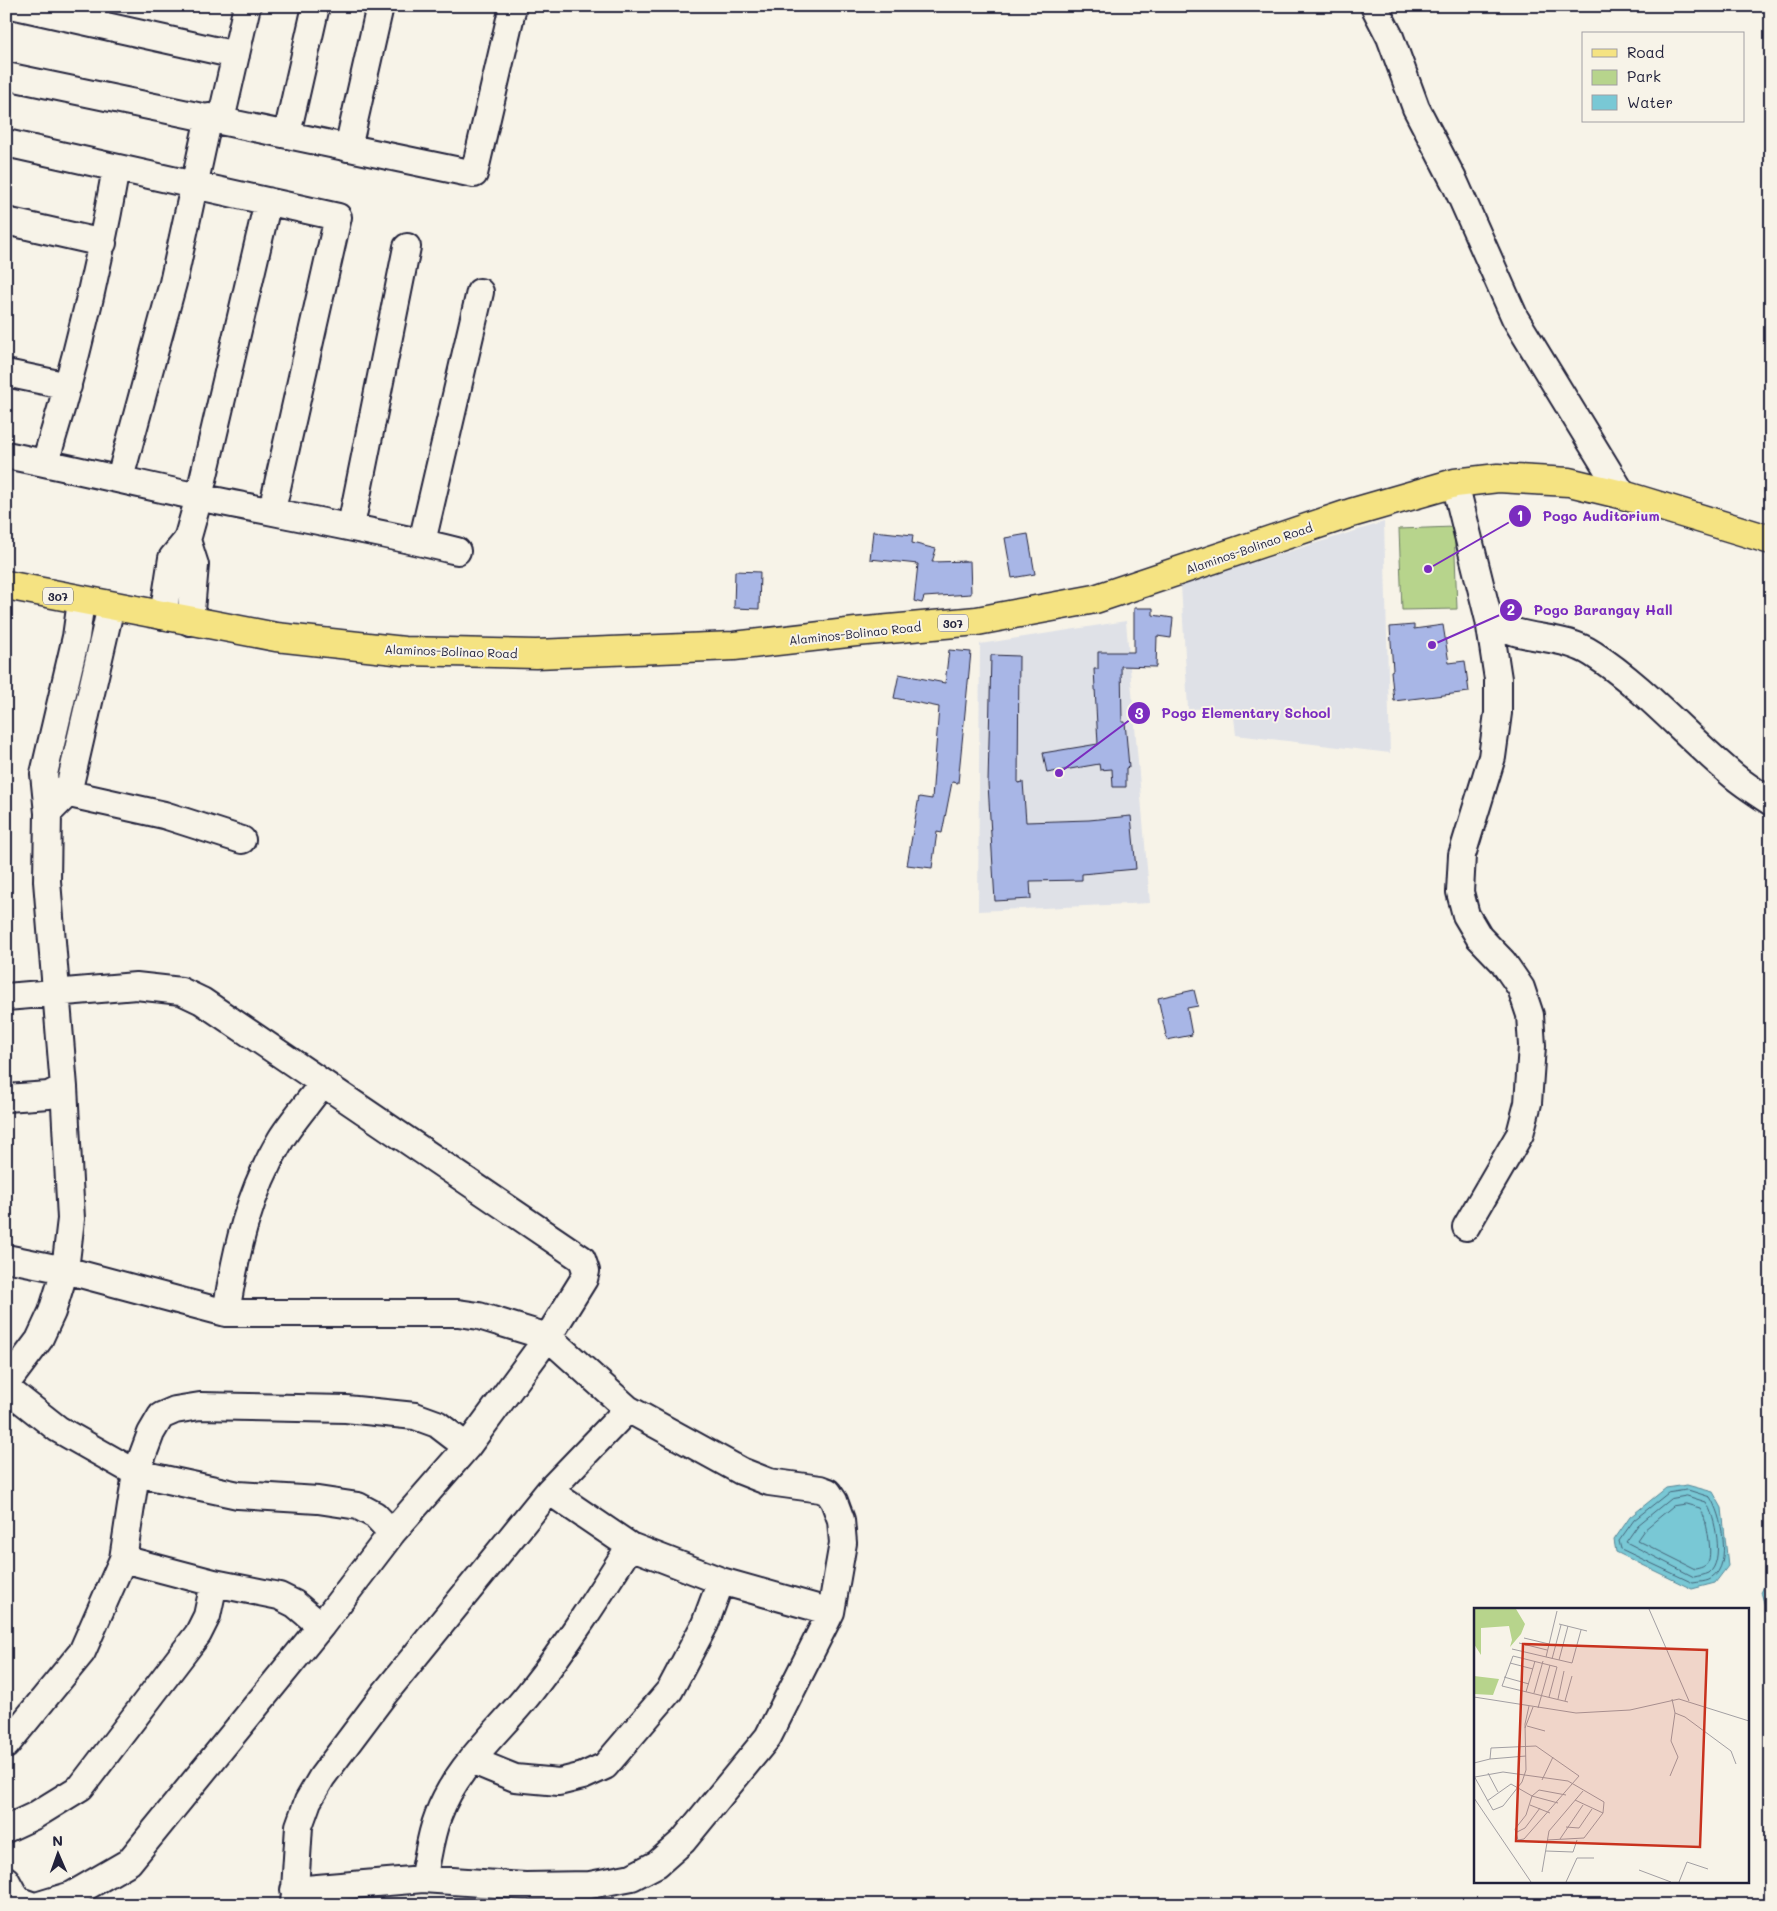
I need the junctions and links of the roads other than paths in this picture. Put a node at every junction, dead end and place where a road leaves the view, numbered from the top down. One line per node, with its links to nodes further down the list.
1 (16, 6): 7 (street)
2 (246, 6): 7 (street)
3 (316, 6): 10 (street)
4 (380, 6): 12 (street)
5 (513, 6): 12 (street)
6 (1374, 6): 26 (street)
7 (236, 55): 9 (street)
8 (6, 76): 9 (street)
9 (215, 118): 10 (street); 14 (street)
10 (287, 134): 12 (street)
11 (6, 144): 13 (street)
12 (348, 148)
13 (116, 168): 14 (street); 17 (street)
14 (195, 185): 15 (street); 24 (street)
15 (268, 201): 27 (street); 28 (street)
16 (6, 221): 17 (street)
17 (103, 243): 21 (street)
18 (407, 248): 29 (street)
19 (480, 292): 32 (street)
20 (6, 373): 21 (street)
21 (68, 386): 23 (street)
22 (6, 455): 23 (street)
23 (45, 463): 24 (street)
24 (120, 478): 27 (street)
25 (1455, 483): 26 (main road, Alaminos-Bolinao Road / 307); 38 (street); 39 (main road, Alaminos-Bolinao Road / 307)
26 (1623, 494): 31 (main road, Alaminos-Bolinao Road / 307)
27 (199, 497): 28 (street); 30 (street)
28 (272, 510): 29 (street)
29 (351, 526): 32 (street)
30 (187, 540): 37 (street); 39 (street)
31 (1771, 540)
32 (422, 542): 33 (street)
33 (457, 551)
34 (6, 585): 35 (main road, Alaminos-Bolinao Road / 307)
35 (81, 601): 36 (main road, Alaminos-Bolinao Road / 307); 40 (street)
36 (111, 606): 37 (main road, Alaminos-Bolinao Road / 307); 40 (street)
37 (163, 616): 39 (main road, Alaminos-Bolinao Road / 307)
38 (1489, 620): 41 (street); 48 (street)
39 (190, 622)
40 (53, 798): 42 (street); 43 (street)
41 (1771, 802)
42 (242, 840)
43 (56, 993): 44 (street); 45 (street); 46 (street)
44 (6, 997)
45 (322, 1084): 51 (street); 52 (street)
46 (64, 1087): 47 (street); 50 (street)
47 (6, 1098)
48 (1466, 1227)
49 (6, 1258): 50 (street)
50 (65, 1270): 51 (street); 53 (street)
51 (226, 1313): 52 (street)
52 (548, 1337): 54 (street); 55 (street)
53 (6, 1386): 56 (street)
54 (628, 1408): 57 (street); 63 (street)
55 (467, 1447): 56 (street); 58 (street)
56 (136, 1473): 58 (street); 60 (street)
57 (549, 1491): 59 (street); 71 (street)
58 (392, 1533): 64 (street)
59 (630, 1546): 61 (street); 66 (street)
60 (122, 1559): 62 (street); 65 (street)
61 (720, 1581): 63 (street); 66 (street)
62 (214, 1583): 64 (street); 67 (street)
63 (831, 1612): 70 (street)
64 (321, 1626): 73 (street)
65 (6, 1745)
66 (471, 1760): 68 (street)
67 (6, 1829)
68 (423, 1879): 70 (street); 71 (street)
69 (6, 1880): 72 (street)
70 (590, 1895)
71 (294, 1897)
72 (31, 1905)
73 (39, 1905)

